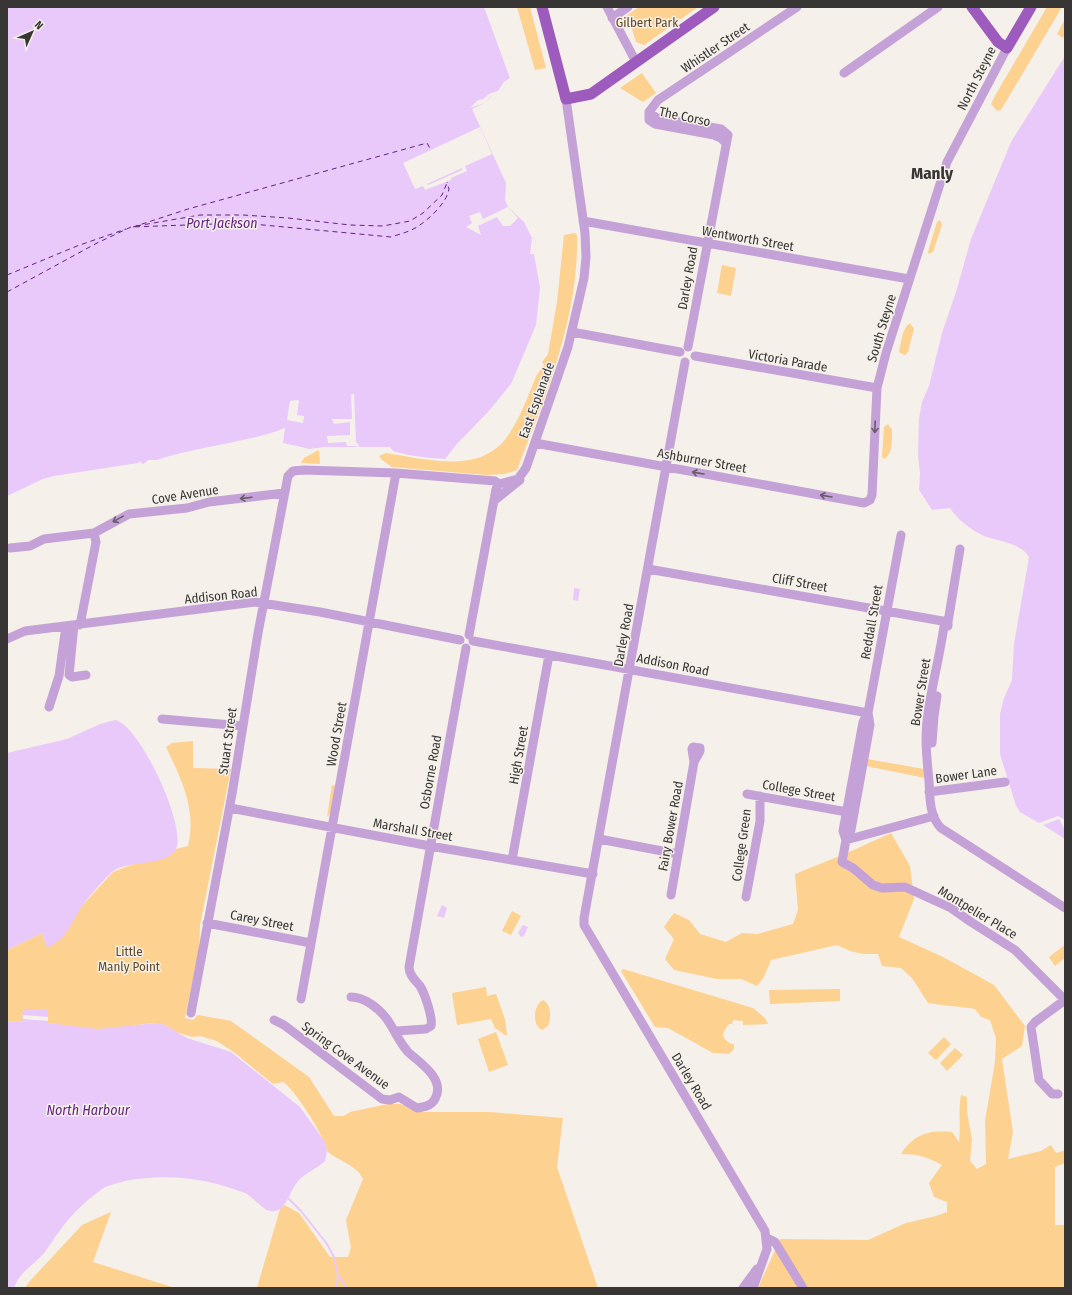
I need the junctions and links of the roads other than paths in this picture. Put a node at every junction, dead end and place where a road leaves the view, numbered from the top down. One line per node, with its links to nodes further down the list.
1 (542, 7): 13 (main road)
2 (607, 7): 9 (street)
3 (628, 7): 9 (street)
4 (714, 7): 11 (main road)
5 (798, 7): 14 (street, Whistler Street)
6 (938, 7): 12 (street)
7 (972, 7): 10 (main road)
8 (1031, 7): 10 (main road, North Steyne)
9 (612, 18): 11 (street)
10 (1006, 48): 16 (street, North Steyne)
11 (636, 62): 13 (main road)
12 (844, 73)
13 (566, 99): 17 (street, East Esplanade)
14 (649, 112): 15 (street, The Corso)
15 (725, 142): 18 (street, Darley Road)
16 (947, 162): 19 (street, South Steyne)
17 (583, 221): 18 (street, Wentworth Street); 20 (street, East Esplanade)
18 (707, 244): 19 (street, Wentworth Street); 21 (street, Darley Road)
19 (909, 279): 25 (street, South Steyne)
20 (572, 332): 22 (street); 26 (street, East Esplanade)
21 (688, 347): 22 (street); 23 (street)
22 (680, 352): 24 (street)
23 (695, 356): 24 (street); 25 (street, Victoria Parade)
24 (685, 362): 27 (street, Darley Road)
25 (877, 388): 33 (street, South Steyne, one-way to 33)
26 (535, 442): 27 (street, Ashburner Street); 29 (street, East Esplanade)
27 (667, 466): 33 (street, Ashburner Street, one-way to 27); 38 (street, Darley Road)
28 (396, 473): 30 (street); 31 (street, Stuart Street); 41 (street, Wood Street)
29 (523, 475): 30 (street); 32 (street)
30 (499, 484): 32 (street)
31 (284, 493): 34 (street, Cove Avenue, one-way to 34); 39 (street, Stuart Street)
32 (495, 500): 44 (street)
33 (864, 503)
34 (94, 533): 36 (street); 43 (street)
35 (901, 535): 40 (street, Reddall Street)
36 (10, 548)
37 (960, 549): 42 (street, Bower Street)
38 (648, 569): 40 (street, Cliff Street); 48 (street, Darley Road)
39 (264, 603): 41 (street, Addison Road); 43 (street, Addison Road); 53 (street, Stuart Street)
40 (886, 610): 42 (street, Cliff Street); 51 (street, Reddall Street)
41 (369, 622): 46 (street, Addison Road); 62 (street, Wood Street)
42 (948, 622): 56 (street, Bower Street)
43 (73, 626): 45 (street, Addison Road); 49 (street); 50 (street)
44 (471, 638): 46 (street); 47 (street, Addison Road)
45 (7, 639)
46 (463, 644): 65 (street, Osborne Road)
47 (550, 655): 48 (street, Addison Road); 67 (street, High Street)
48 (630, 670): 51 (street, Addison Road); 63 (street, Darley Road)
49 (86, 675)
50 (49, 707)
51 (868, 713): 60 (street, Reddall Street); 64 (street, Reddall Street)
52 (162, 719): 53 (street)
53 (243, 726): 59 (street, Stuart Street)
54 (694, 762): 66 (street, Fairy Bower Road)
55 (1005, 782): 56 (street, Bower Lane)
56 (932, 792): 61 (street, Bower Street)
57 (747, 794): 58 (street, College Street)
58 (760, 796): 60 (street, College Street); 71 (street, College Green)
59 (230, 808): 62 (street, Marshall Street); 73 (street, Stuart Street)
60 (847, 812): 64 (street, Reddall Street)
61 (934, 816): 64 (street); 72 (street)
62 (332, 828): 65 (street, Marshall Street); 74 (street, Wood Street)
63 (599, 839): 66 (street); 69 (street, Darley Road)
64 (846, 840): 68 (street, Reddall Street)
65 (430, 846): 67 (street, Marshall Street); 80 (street, Osborne Road)
66 (678, 854): 70 (street, Fairy Bower Road)
67 (512, 860): 69 (street, Marshall Street)
68 (842, 862): 77 (street, Montpelier Place)
69 (593, 874): 82 (street, Darley Road)
70 (671, 895)
71 (746, 897)
72 (1065, 908)
73 (207, 923): 74 (street, Carey Street); 78 (street, Stuart Street)
74 (311, 943): 76 (street, Wood Street)
75 (351, 997): 80 (street, Spring Cove Avenue)
76 (301, 1000)
77 (1065, 1000): 81 (street, Montpelier Place)
78 (191, 1013)
79 (274, 1020): 80 (street, Spring Cove Avenue)
80 (396, 1031)
81 (1058, 1094)
82 (767, 1238): 83 (street); 86 (street)
83 (760, 1265): 84 (street); 85 (street)
84 (743, 1288)
85 (753, 1288)
86 (803, 1288)

